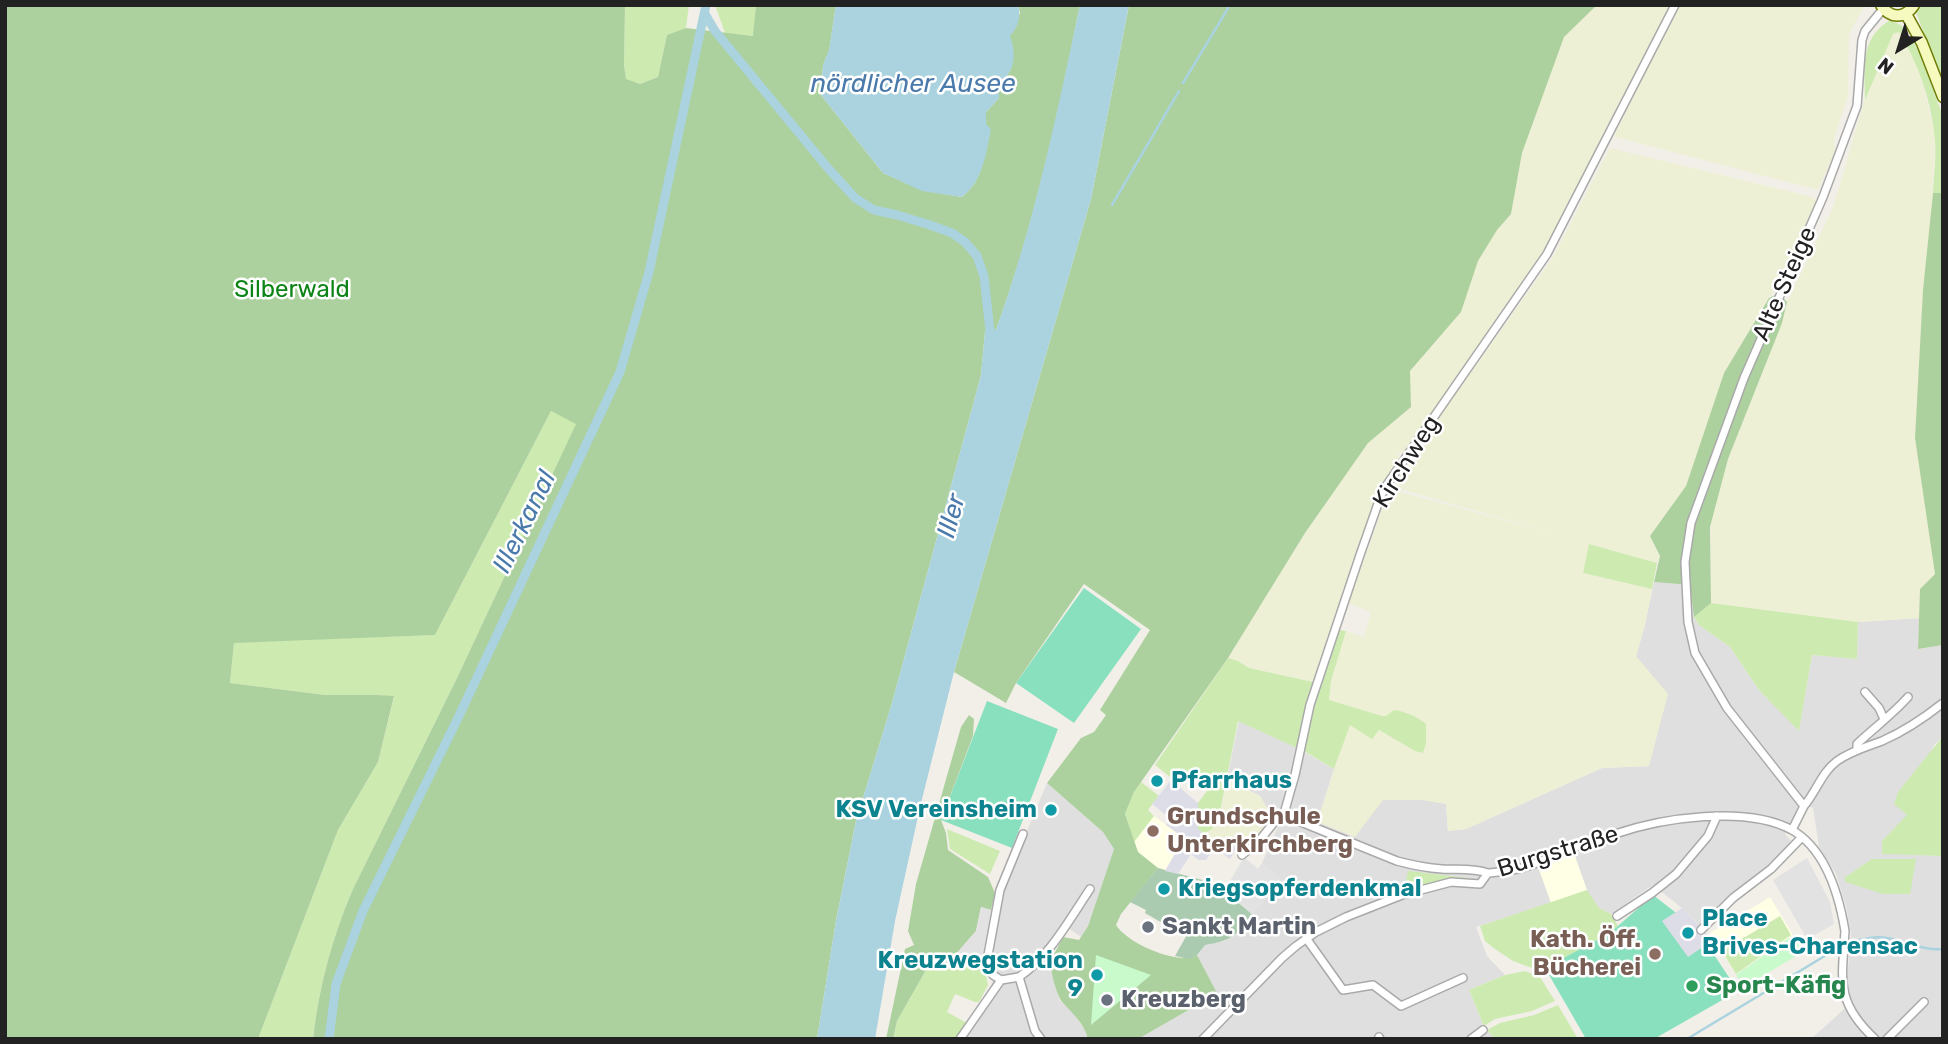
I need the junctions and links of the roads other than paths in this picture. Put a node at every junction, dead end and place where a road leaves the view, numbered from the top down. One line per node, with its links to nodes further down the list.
1 (1675, 5): 13 (street, Kirchweg)
2 (1914, 5): 4 (main road)
3 (1882, 7): 4 (main road); 11 (street, Alte Steige)
4 (1906, 14): 5 (main road)
5 (1943, 97)
6 (1866, 692): 9 (street)
7 (1908, 697): 9 (street)
8 (1943, 703): 10 (street)
9 (1884, 719): 10 (street)
10 (1857, 749): 11 (street)
11 (1804, 806): 14 (street)
12 (1717, 816): 14 (street, Burgstraße); 18 (street, Burgstraße); 20 (street)
13 (1283, 817): 17 (street, Kirchweg); 18 (street)
14 (1792, 830): 16 (street, Burgstraße)
15 (1023, 834): 24 (street)
16 (1802, 837): 21 (street); 34 (street, Burgstraße)
17 (1242, 855)
18 (1488, 873): 22 (street, Burgstraße)
19 (1090, 889): 25 (street)
20 (1617, 916)
21 (1701, 930)
22 (1307, 940): 26 (street); 32 (street, Burgstraße)
23 (965, 960): 24 (street)
24 (986, 966): 27 (street)
25 (1019, 977): 27 (street); 31 (street)
26 (1463, 978)
27 (1001, 980): 30 (street)
28 (1924, 1002): 35 (street)
29 (1483, 1030): 33 (street)
30 (960, 1039)
31 (1041, 1039)
32 (1203, 1039)
33 (1471, 1039)
34 (1874, 1039)
35 (1887, 1039)

